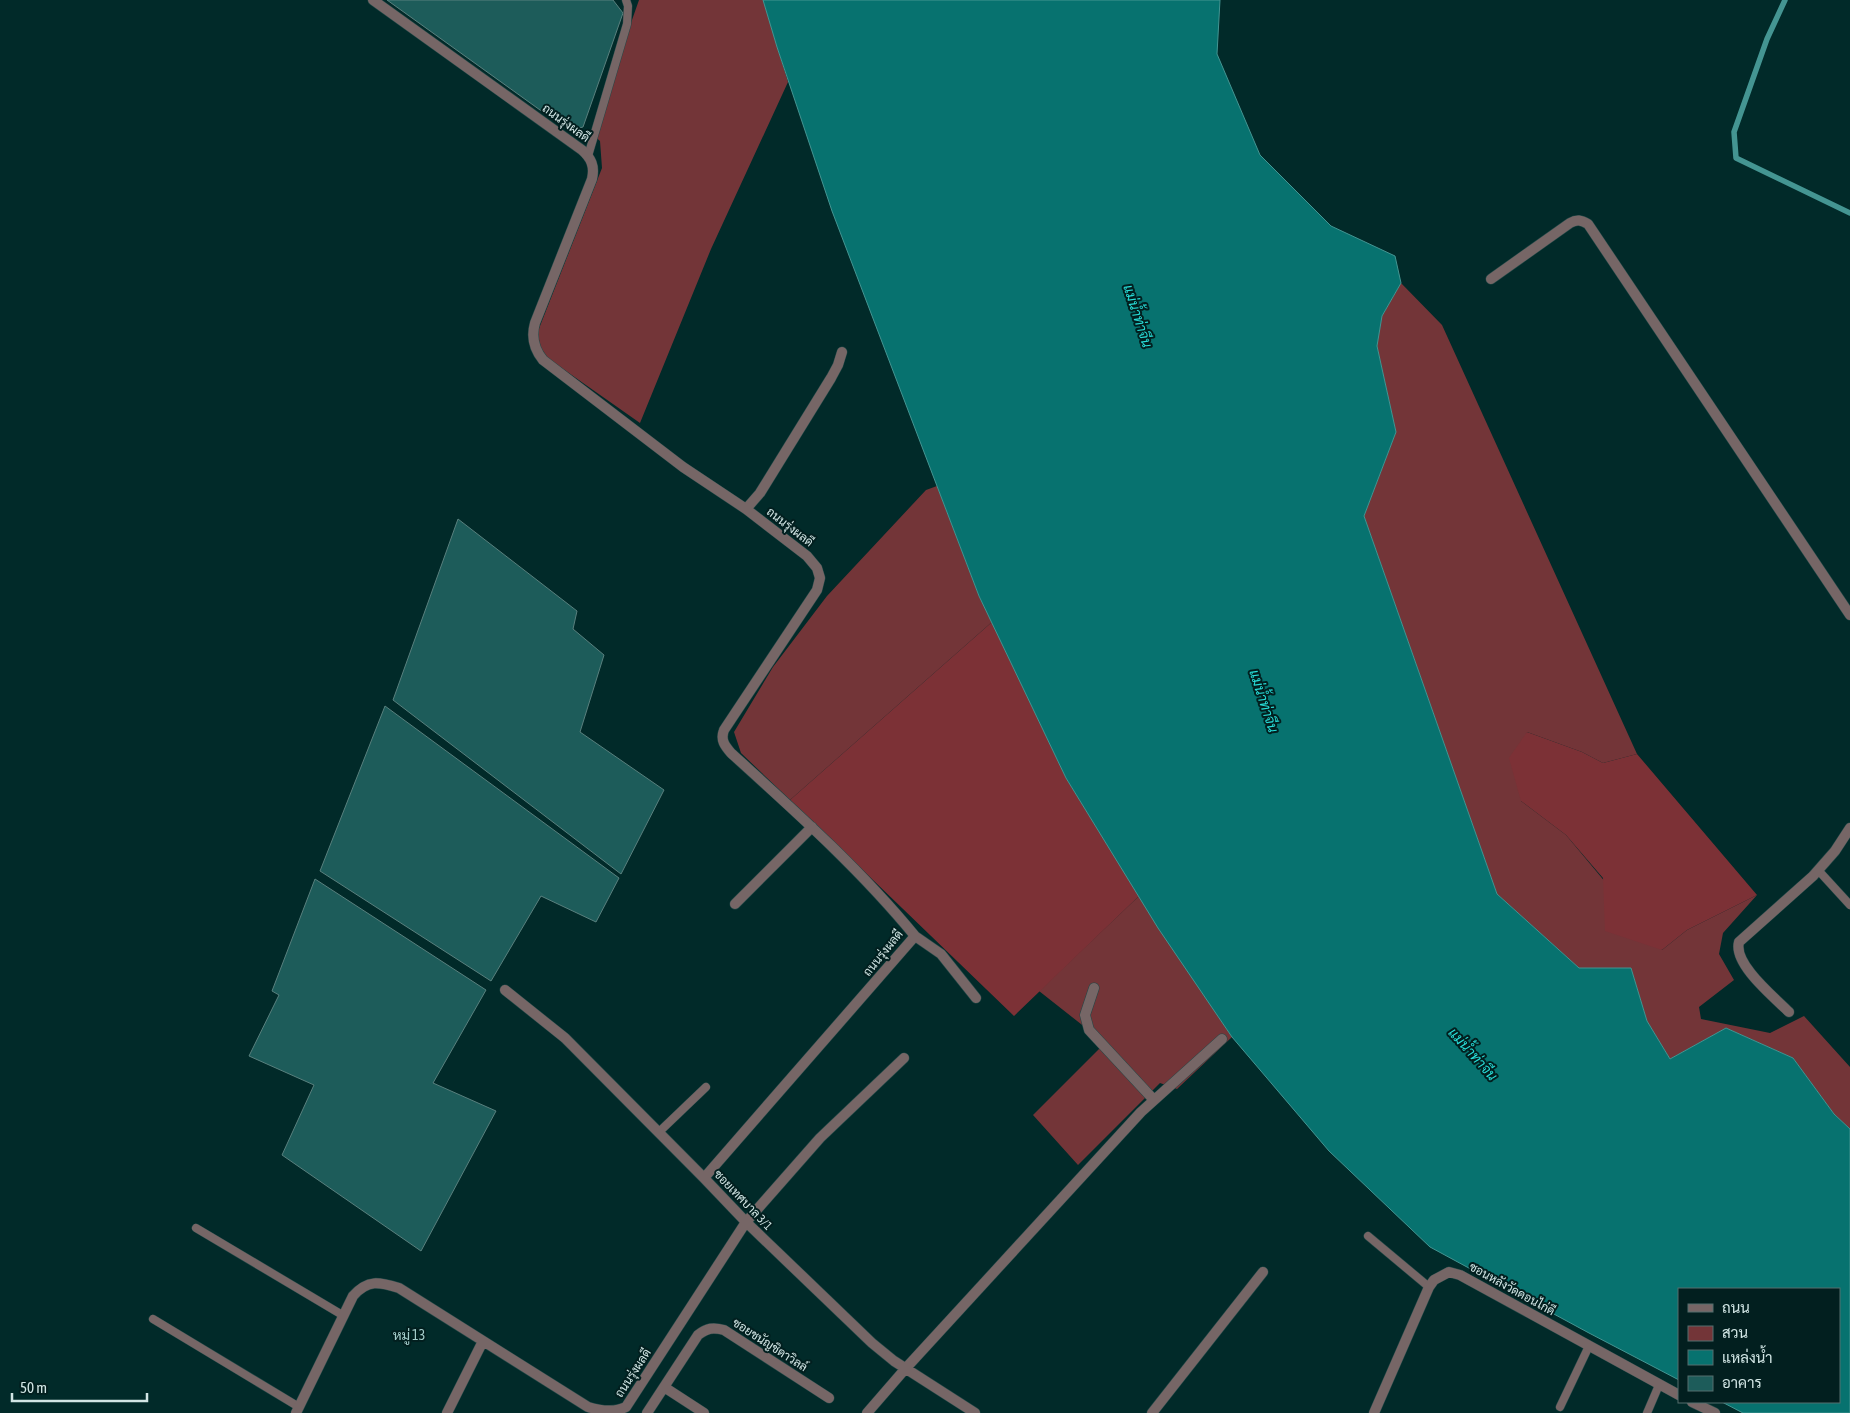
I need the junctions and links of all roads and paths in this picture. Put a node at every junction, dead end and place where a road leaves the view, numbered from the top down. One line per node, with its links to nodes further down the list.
1 (373, 0): 3 (street, ถนนรุ่งผลดี)
2 (626, 0): 3 (lane)
3 (588, 156): 6 (street, ถนนรุ่งผลดี)
4 (1491, 280): 7 (street)
5 (842, 352): 6 (street)
6 (746, 509): 8 (street, ถนนรุ่งผลดี)
7 (1850, 615)
8 (812, 827): 11 (street); 13 (street, ถนนรุ่งผลดี)
9 (1850, 828): 10 (street)
10 (1818, 870): 12 (lane); 17 (street)
11 (735, 904)
12 (1850, 905)
13 (915, 936): 16 (street); 23 (street, ถนนรุ่งผลดี)
14 (1094, 988): 21 (street)
15 (505, 990): 22 (street, ซอยเทศบาล 3/1)
16 (976, 998)
17 (1789, 1012)
18 (1222, 1039): 21 (street)
19 (904, 1058): 24 (street, ถนนรุ่งผลดี)
20 (706, 1086): 22 (lane)
21 (1154, 1100): 33 (street)
22 (659, 1132): 23 (street, ซอยเทศบาล 3/1)
23 (704, 1178): 24 (street, ซอยเทศบาล 3/1)
24 (746, 1222): 31 (street, ถนนรุ่งผลดี); 33 (street, ซอยเทศบาล 3/1)
25 (196, 1228): 29 (lane)
26 (1368, 1236): 28 (lane)
27 (1263, 1272): 46 (street)
28 (1429, 1287): 32 (street, ซอนหลังวัดดอนไก่ดี); 47 (street, ซอนหลังวัดดอนไก่ดี)
29 (344, 1316): 31 (street, ถนนรุ่งผลดี); 40 (street, ถนนรุ่งผลดี)
30 (153, 1319): 40 (lane)
31 (483, 1341): 41 (street)
32 (1589, 1346): 34 (street, ซอนหลังวัดดอนไก่ดี); 39 (lane)
33 (906, 1368): 44 (street); 45 (street, ซอยเทศบาล 3/1)
34 (1659, 1385): 36 (street, ซอนหลังวัดดอนไก่ดี); 48 (lane)
35 (664, 1387): 37 (street, ซอยชนัญชิดาวิลล์); 42 (street, ซอยชนัญชิดาวิลล์); 43 (street)
36 (1678, 1394)
37 (829, 1398)
38 (1694, 1403): 49 (street)
39 (1560, 1407)
40 (298, 1410)
41 (447, 1413)
42 (647, 1413)
43 (704, 1413)
44 (867, 1413)
45 (975, 1413)
46 (1152, 1413)
47 (1374, 1413)
48 (1647, 1413)
49 (1715, 1413)

